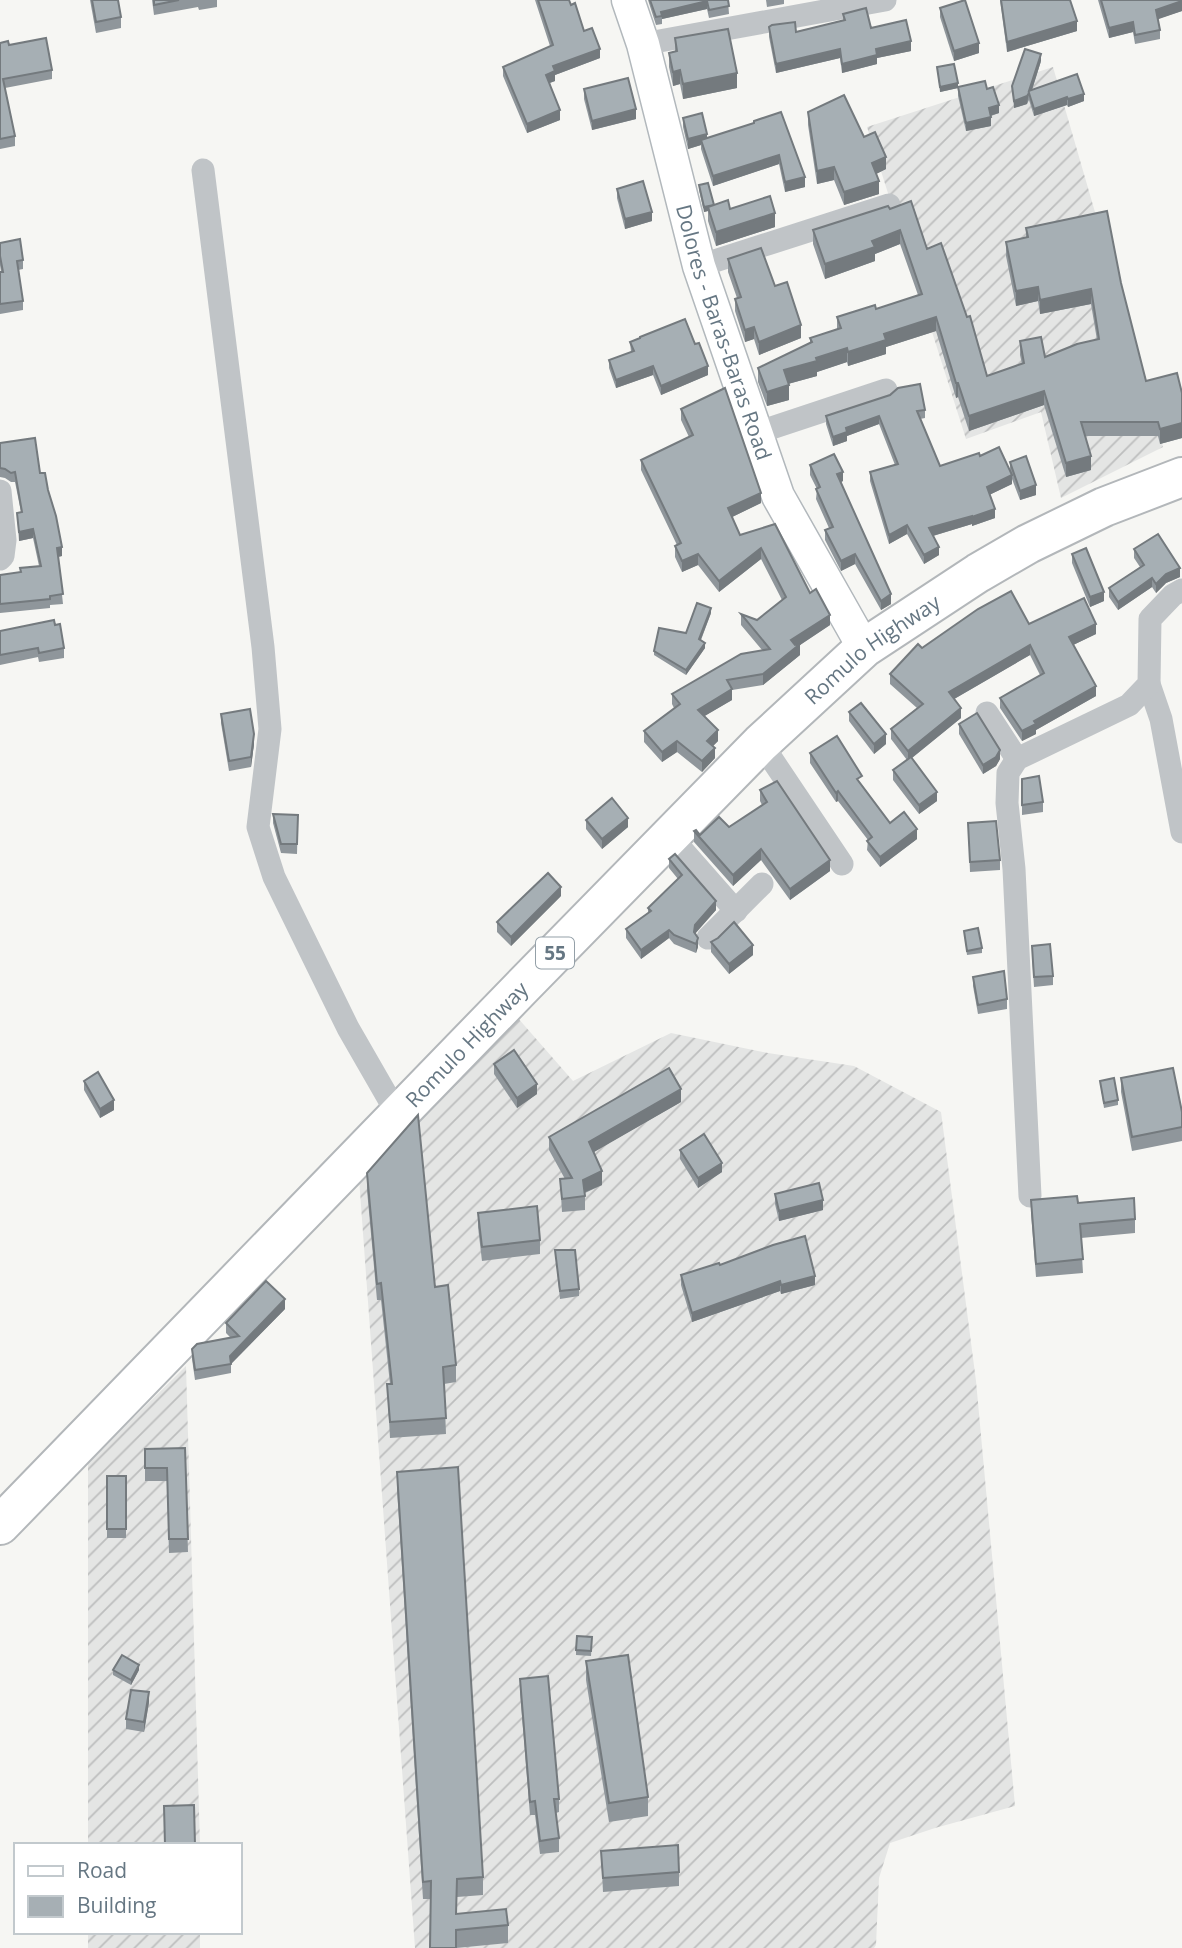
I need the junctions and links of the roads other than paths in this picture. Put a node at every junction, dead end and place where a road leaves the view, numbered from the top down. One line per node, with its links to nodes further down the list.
1 (628, 0): 3 (street, Dolores - Baras-Baras Road)
2 (885, 0): 3 (street)
3 (643, 44): 6 (street, Dolores - Baras-Baras Road)
4 (203, 170): 24 (street)
5 (889, 205): 6 (street)
6 (699, 266): 8 (street, Dolores - Baras-Baras Road)
7 (886, 390): 8 (street)
8 (756, 433): 13 (street, Dolores - Baras-Baras Road)
9 (1182, 477): 13 (highway, Romulo Highway / 55)
10 (0, 491): 11 (street)
11 (0, 559)
12 (1182, 590): 14 (street)
13 (863, 648): 16 (highway, Romulo Highway / 55)
14 (1149, 684): 17 (street); 18 (street)
15 (987, 713): 17 (street)
16 (761, 744): 19 (highway, Romulo Highway / 55); 20 (street)
17 (1017, 759): 25 (street)
18 (1182, 832)
19 (670, 836): 22 (street); 24 (highway, Romulo Highway / 55)
20 (842, 864)
21 (762, 884): 22 (street)
22 (736, 911): 23 (street)
23 (708, 938)
24 (398, 1115): 26 (highway, Romulo Highway / 55)
25 (1030, 1196)
26 (0, 1525)

